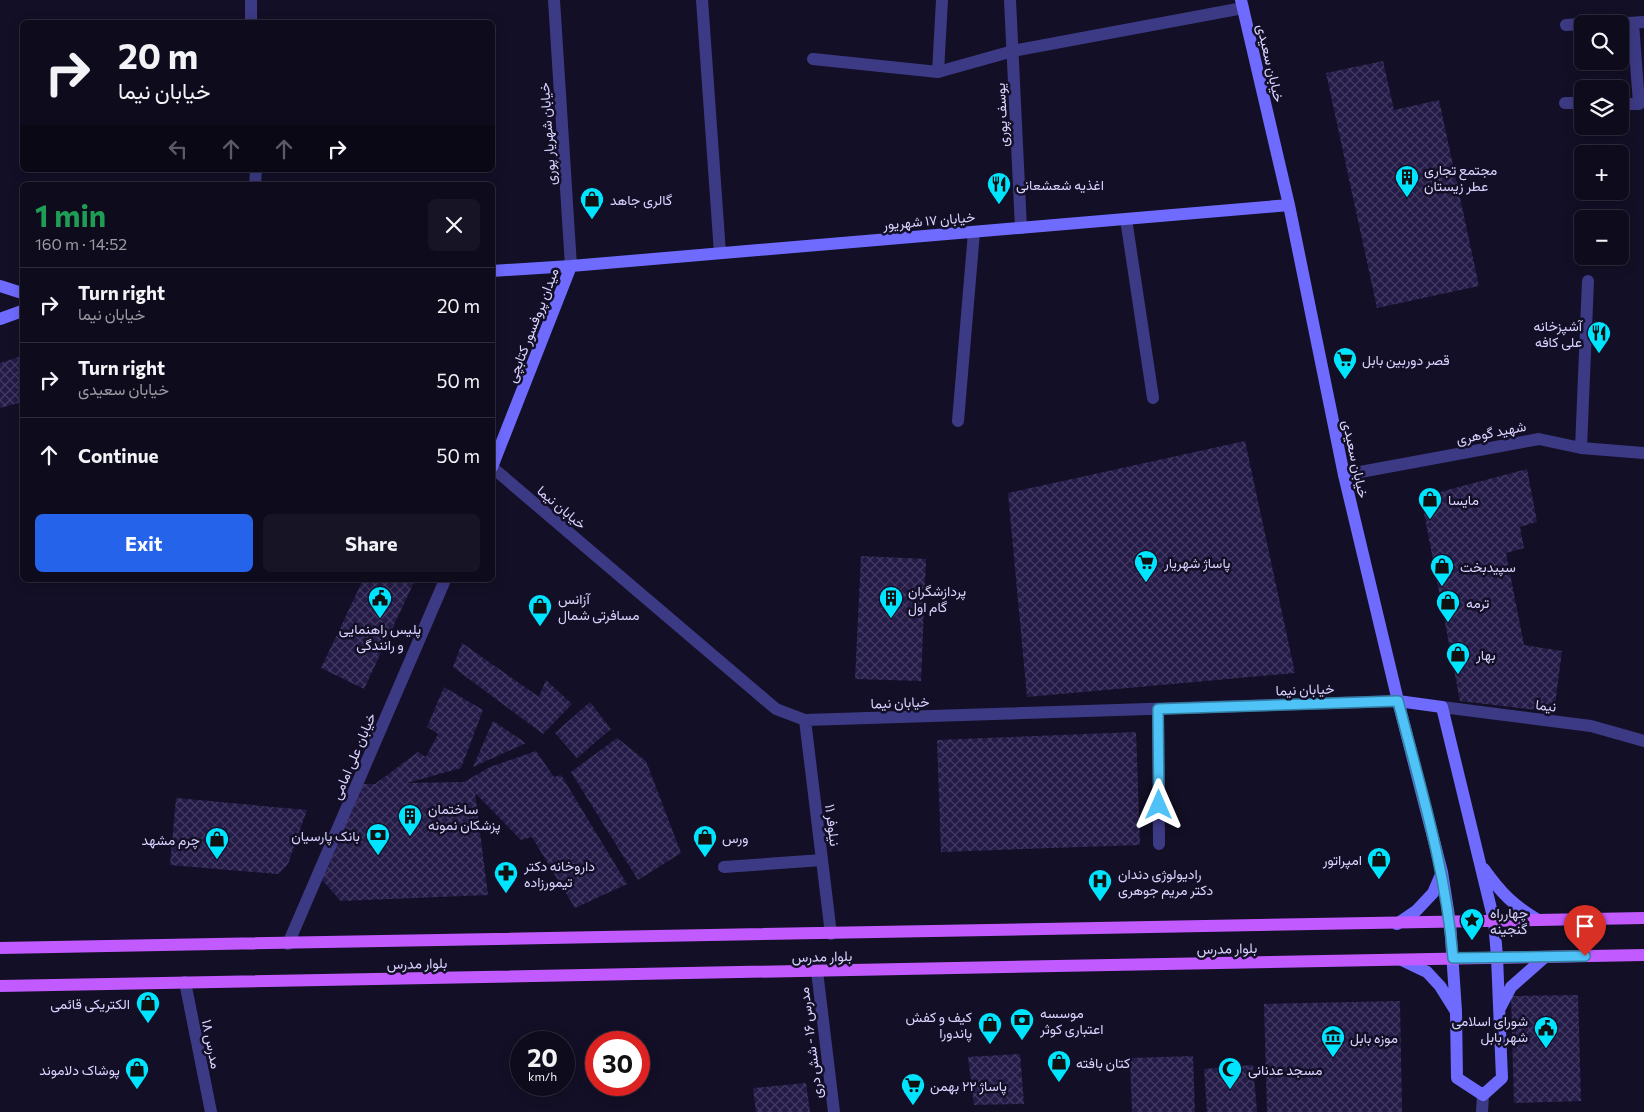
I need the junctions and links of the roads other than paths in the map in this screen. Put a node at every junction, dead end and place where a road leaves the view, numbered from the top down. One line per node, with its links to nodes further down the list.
1 (251, 0): 7 (street)
2 (554, 0): 22 (street, خیابان شهریار پوری)
3 (702, 0): 21 (street)
4 (942, 0): 13 (street)
5 (1010, 0): 11 (street, یوسف پوری)
6 (1242, 4): 11 (street); 17 (main road, خیابان سعیدی)
7 (251, 20)
8 (1639, 23): 16 (street)
9 (1574, 24): 10 (street)
10 (1566, 25)
11 (1012, 51): 13 (street); 19 (street, یوسف پوری)
12 (813, 59): 13 (street)
13 (938, 72)
14 (1565, 103): 15 (street)
15 (1574, 103)
16 (1629, 104)
17 (1289, 205): 18 (main road, خیابان ۱۷ شهریور); 35 (main road, خیابان سعیدی)
18 (1126, 219): 19 (main road, خیابان ۱۷ شهریور); 29 (street)
19 (1021, 228): 20 (main road, خیابان ۱۷ شهریور)
20 (974, 232): 21 (main road, خیابان ۱۷ شهریور); 30 (street)
21 (720, 253): 22 (main road, خیابان ۱۷ شهریور)
22 (571, 266): 23 (main road, میدان پروفسور کتابچی); 33 (main road, میدان پروفسور کتابچی)
23 (495, 271)
24 (1588, 281): 31 (street)
25 (0, 286): 26 (main road)
26 (20, 293)
27 (20, 312): 28 (main road)
28 (0, 319)
29 (1152, 398)
30 (958, 421)
31 (1581, 448): 32 (street, شهید گوهری); 35 (street, شهید گوهری)
32 (1644, 453)
33 (495, 463)
34 (495, 470): 40 (street, خیابان نیما)
35 (1344, 475): 37 (main road, خیابان سعیدی)
36 (444, 582): 53 (street, خیابان علی امامی)
37 (1398, 701): 38 (main road); 39 (street, خیابان نیما); 46 (main road, خیابان سعیدی)
38 (1442, 707): 41 (street, نیما); 44 (main road)
39 (1158, 709): 40 (street, خیابان نیما); 42 (street)
40 (805, 720): 43 (street, نیلوفر ۱۱)
41 (1644, 741)
42 (1159, 844)
43 (822, 860): 45 (street); 52 (street, نیلوفر ۱۱)
44 (1480, 865): 48 (main road); 50 (main road)
45 (724, 867)
46 (1442, 872): 49 (main road, خیابان سعیدی); 51 (main road)
47 (1644, 918): 48 (main road, بلوار مدرس)
48 (1538, 920): 50 (main road, بلوار مدرس)
49 (1450, 922): 50 (main road, بلوار مدرس); 51 (main road, بلوار مدرس); 58 (main road, خیابان سعیدی)
50 (1494, 922): 56 (main road)
51 (1397, 924): 52 (main road, بلوار مدرس)
52 (831, 934): 53 (main road, بلوار مدرس)
53 (288, 944): 54 (main road, بلوار مدرس)
54 (0, 948)
55 (1644, 955): 57 (main road, بلوار مدرس)
56 (1497, 957): 57 (main road, بلوار مدرس); 58 (main road, بلوار مدرس); 63 (main road)
57 (1545, 957): 63 (main road)
58 (1453, 958): 59 (main road, بلوار مدرس); 64 (main road, خیابان سعیدی)
59 (1402, 960): 60 (main road, بلوار مدرس); 64 (main road)
60 (817, 971): 61 (main road, بلوار مدرس); 67 (street, مدرس ۱۶ - شش دری)
61 (185, 982): 62 (main road, بلوار مدرس); 66 (street, مدرس ۱۸)
62 (0, 986)
63 (1500, 1008): 65 (main road)
64 (1456, 1011): 65 (main road, خیابان سعیدی)
65 (1483, 1095): 68 (street)
66 (210, 1112)
67 (834, 1112)
68 (1482, 1112)

